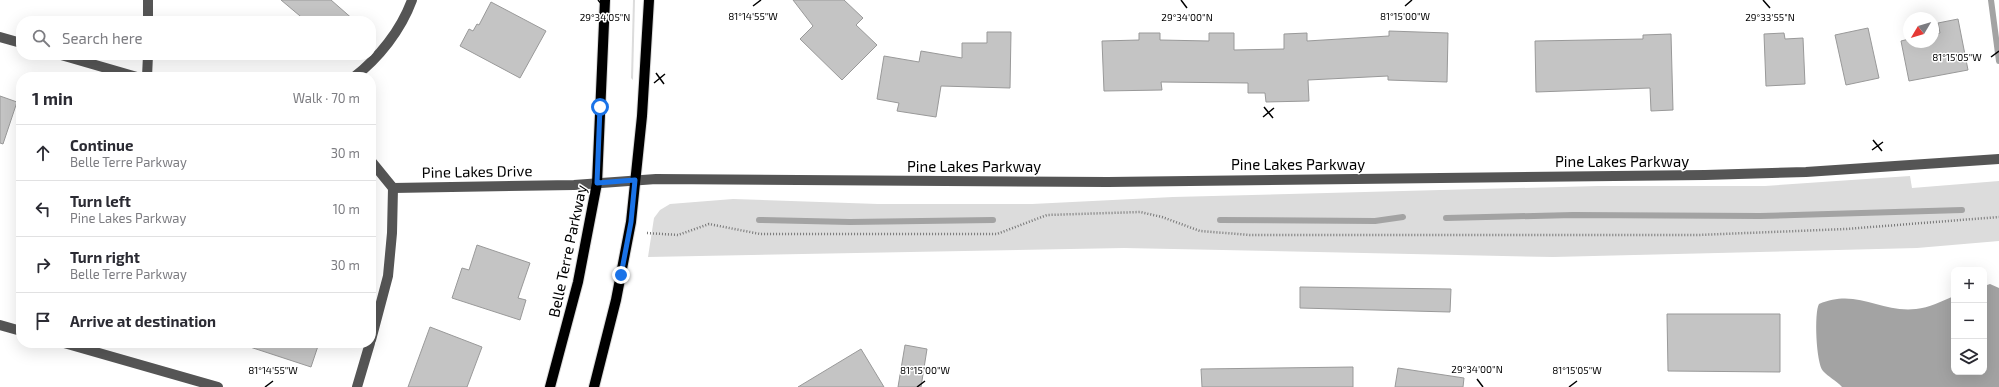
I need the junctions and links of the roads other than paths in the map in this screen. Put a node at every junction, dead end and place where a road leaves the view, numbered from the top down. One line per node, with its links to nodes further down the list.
1 (148, 0): 5 (street)
2 (412, 0): 8 (street)
3 (605, 0): 18 (main road, Belle Terre Parkway)
4 (649, 0): 17 (main road)
5 (148, 16)
6 (0, 37): 7 (street)
7 (16, 42)
8 (376, 57)
9 (78, 60): 12 (street)
10 (148, 60): 13 (street)
11 (373, 60): 14 (street)
12 (120, 72)
13 (147, 72)
14 (360, 72)
15 (1999, 159): 17 (street, Pine Lakes Parkway)
16 (376, 167): 19 (street)
17 (635, 180): 18 (street, Pine Lakes Parkway); 28 (main road)
18 (597, 183): 19 (street, Pine Lakes Drive); 27 (main road, Belle Terre Parkway)
19 (392, 188): 20 (street)
20 (376, 321)
21 (0, 325): 22 (street)
22 (16, 330)
23 (82, 348): 25 (street)
24 (369, 348): 26 (street)
25 (218, 387)
26 (357, 387)
27 (550, 387)
28 (594, 387)

